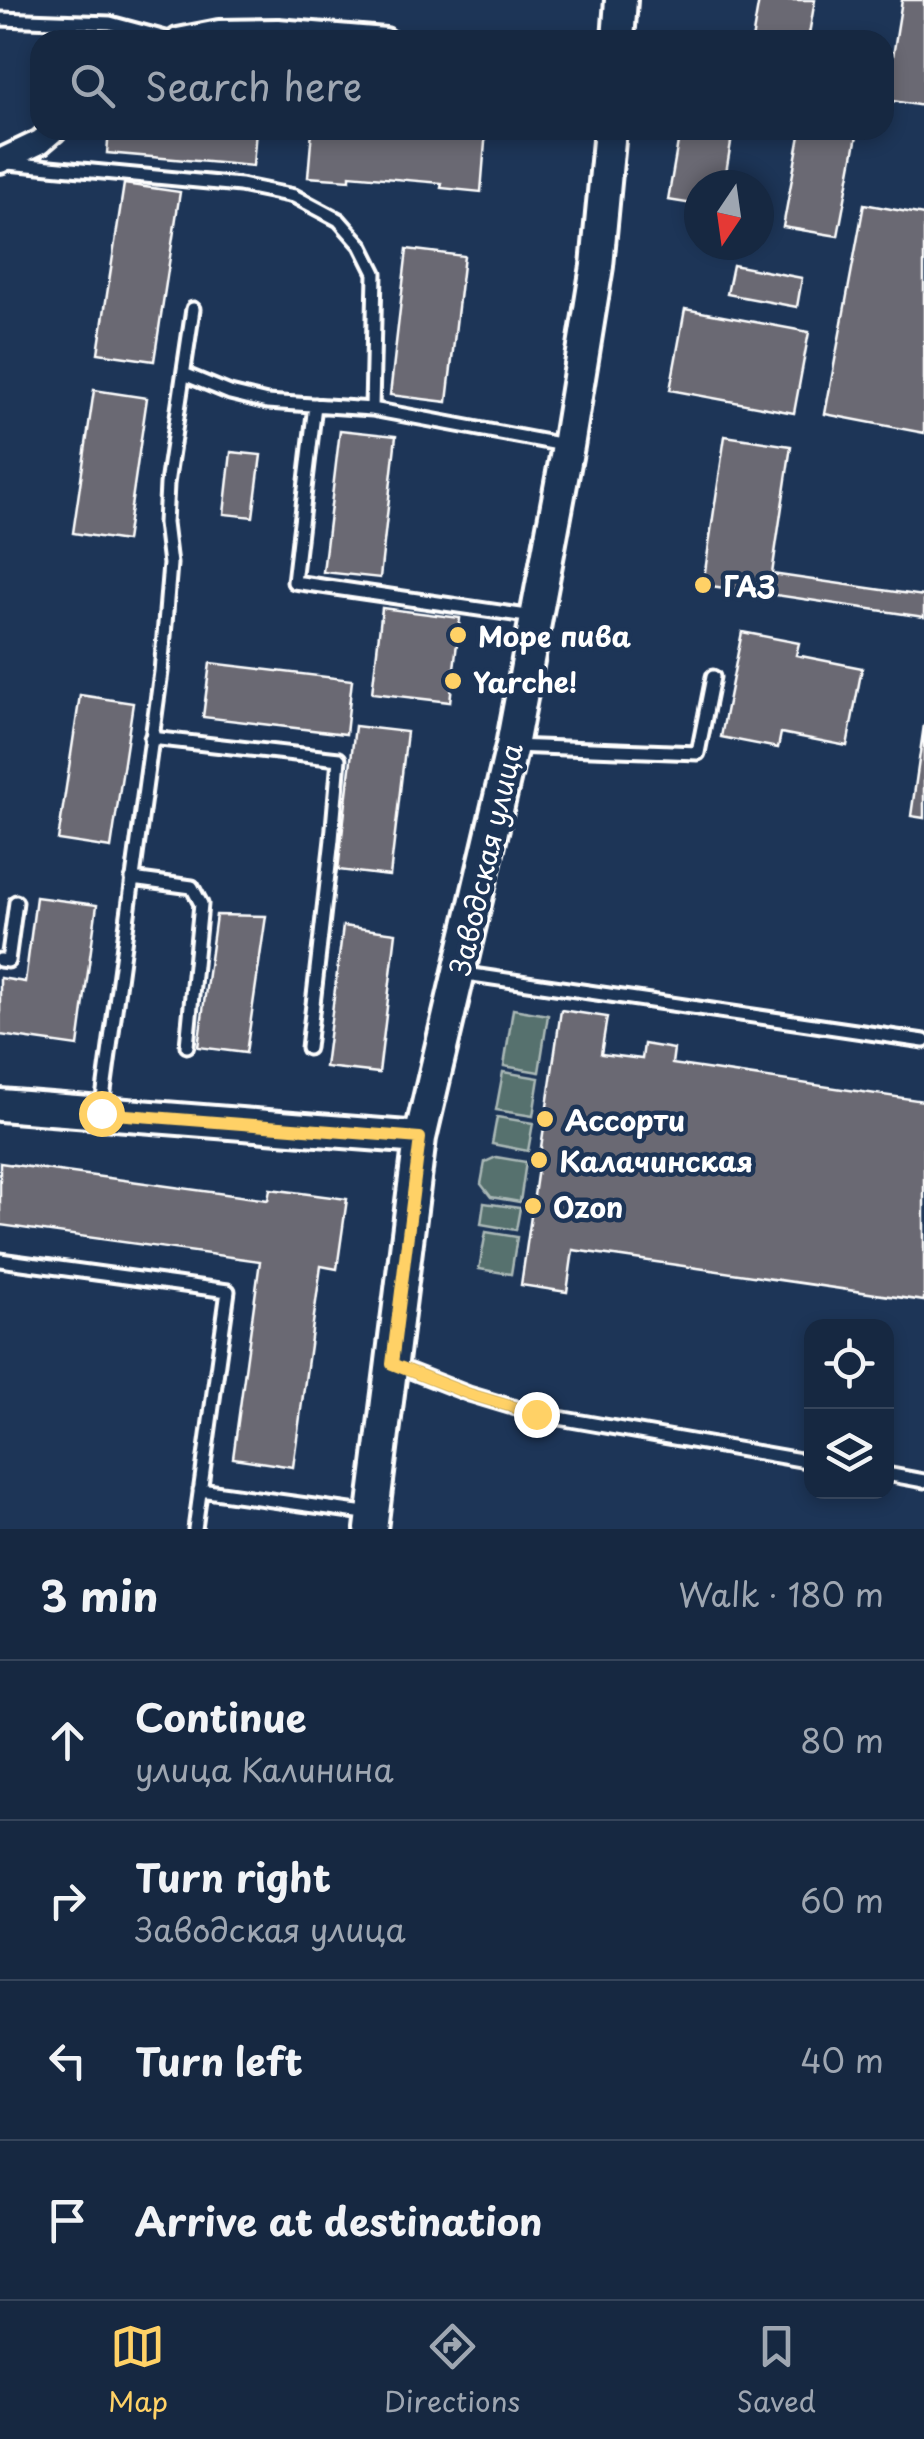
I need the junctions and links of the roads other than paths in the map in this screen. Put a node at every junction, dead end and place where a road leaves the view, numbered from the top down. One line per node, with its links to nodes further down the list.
1 (621, 0): 4 (street)
2 (0, 18): 3 (lane)
3 (137, 30)
4 (619, 30)
5 (42, 140): 7 (street)
6 (609, 140): 12 (street, Заводская улица)
7 (0, 162): 11 (lane)
8 (194, 309): 9 (lane)
9 (184, 374): 10 (lane); 15 (lane)
10 (315, 405): 11 (lane); 13 (lane)
11 (372, 410): 12 (lane)
12 (568, 446): 13 (street, Заводская улица)
13 (536, 618): 16 (street, Заводская улица)
14 (712, 677): 16 (lane)
15 (151, 738): 17 (lane); 23 (lane)
16 (512, 746): 20 (street, Заводская улица)
17 (132, 880): 22 (lane); 25 (lane)
18 (16, 902): 19 (lane)
19 (0, 960)
20 (459, 974): 21 (lane); 26 (street, Заводская улица)
21 (924, 1041)
22 (187, 1046)
23 (308, 1048)
24 (0, 1105): 25 (street)
25 (101, 1113): 26 (street)
26 (420, 1138): 28 (street, Заводская улица)
27 (0, 1260): 32 (lane)
28 (392, 1364): 29 (lane); 33 (street, Заводская улица)
29 (804, 1461)
30 (894, 1475): 31 (lane)
31 (924, 1480)
32 (200, 1490): 33 (lane); 34 (lane)
33 (372, 1522)
34 (194, 1529)

